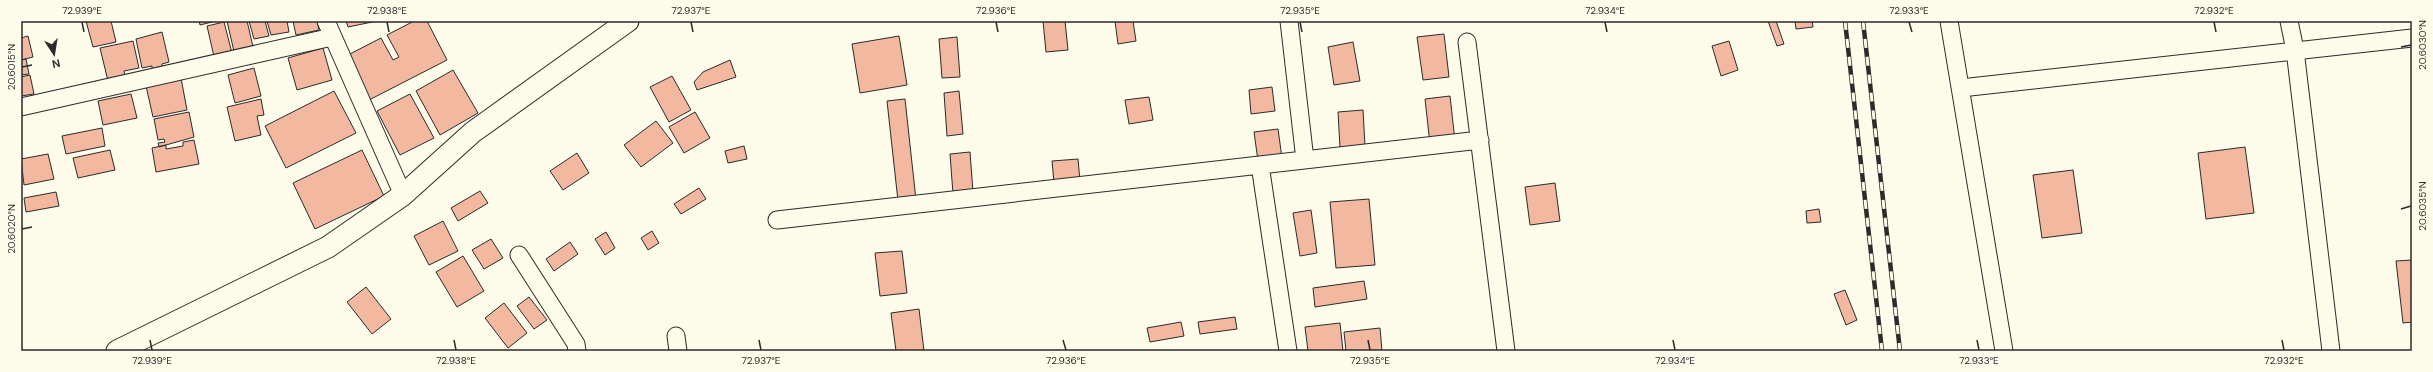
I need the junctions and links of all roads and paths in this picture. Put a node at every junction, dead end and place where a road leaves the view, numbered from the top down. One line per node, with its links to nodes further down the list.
1 (326, 21): 6 (street)
2 (628, 21): 15 (street)
3 (1289, 21): 13 (street)
4 (1949, 21): 10 (street)
5 (2289, 21): 9 (street)
6 (332, 37): 11 (street); 15 (street)
7 (2412, 38): 9 (street)
8 (1467, 42): 12 (street)
9 (2295, 50): 10 (street); 23 (street)
10 (1961, 88): 22 (street)
11 (21, 107)
12 (1480, 140): 13 (street); 21 (street)
13 (1305, 160): 14 (street)
14 (1260, 165): 16 (street); 20 (street)
15 (403, 195): 18 (street)
16 (777, 220)
17 (519, 255): 19 (street)
18 (117, 351)
19 (577, 351)
20 (1288, 351)
21 (1506, 351)
22 (2004, 351)
23 (2331, 351)

